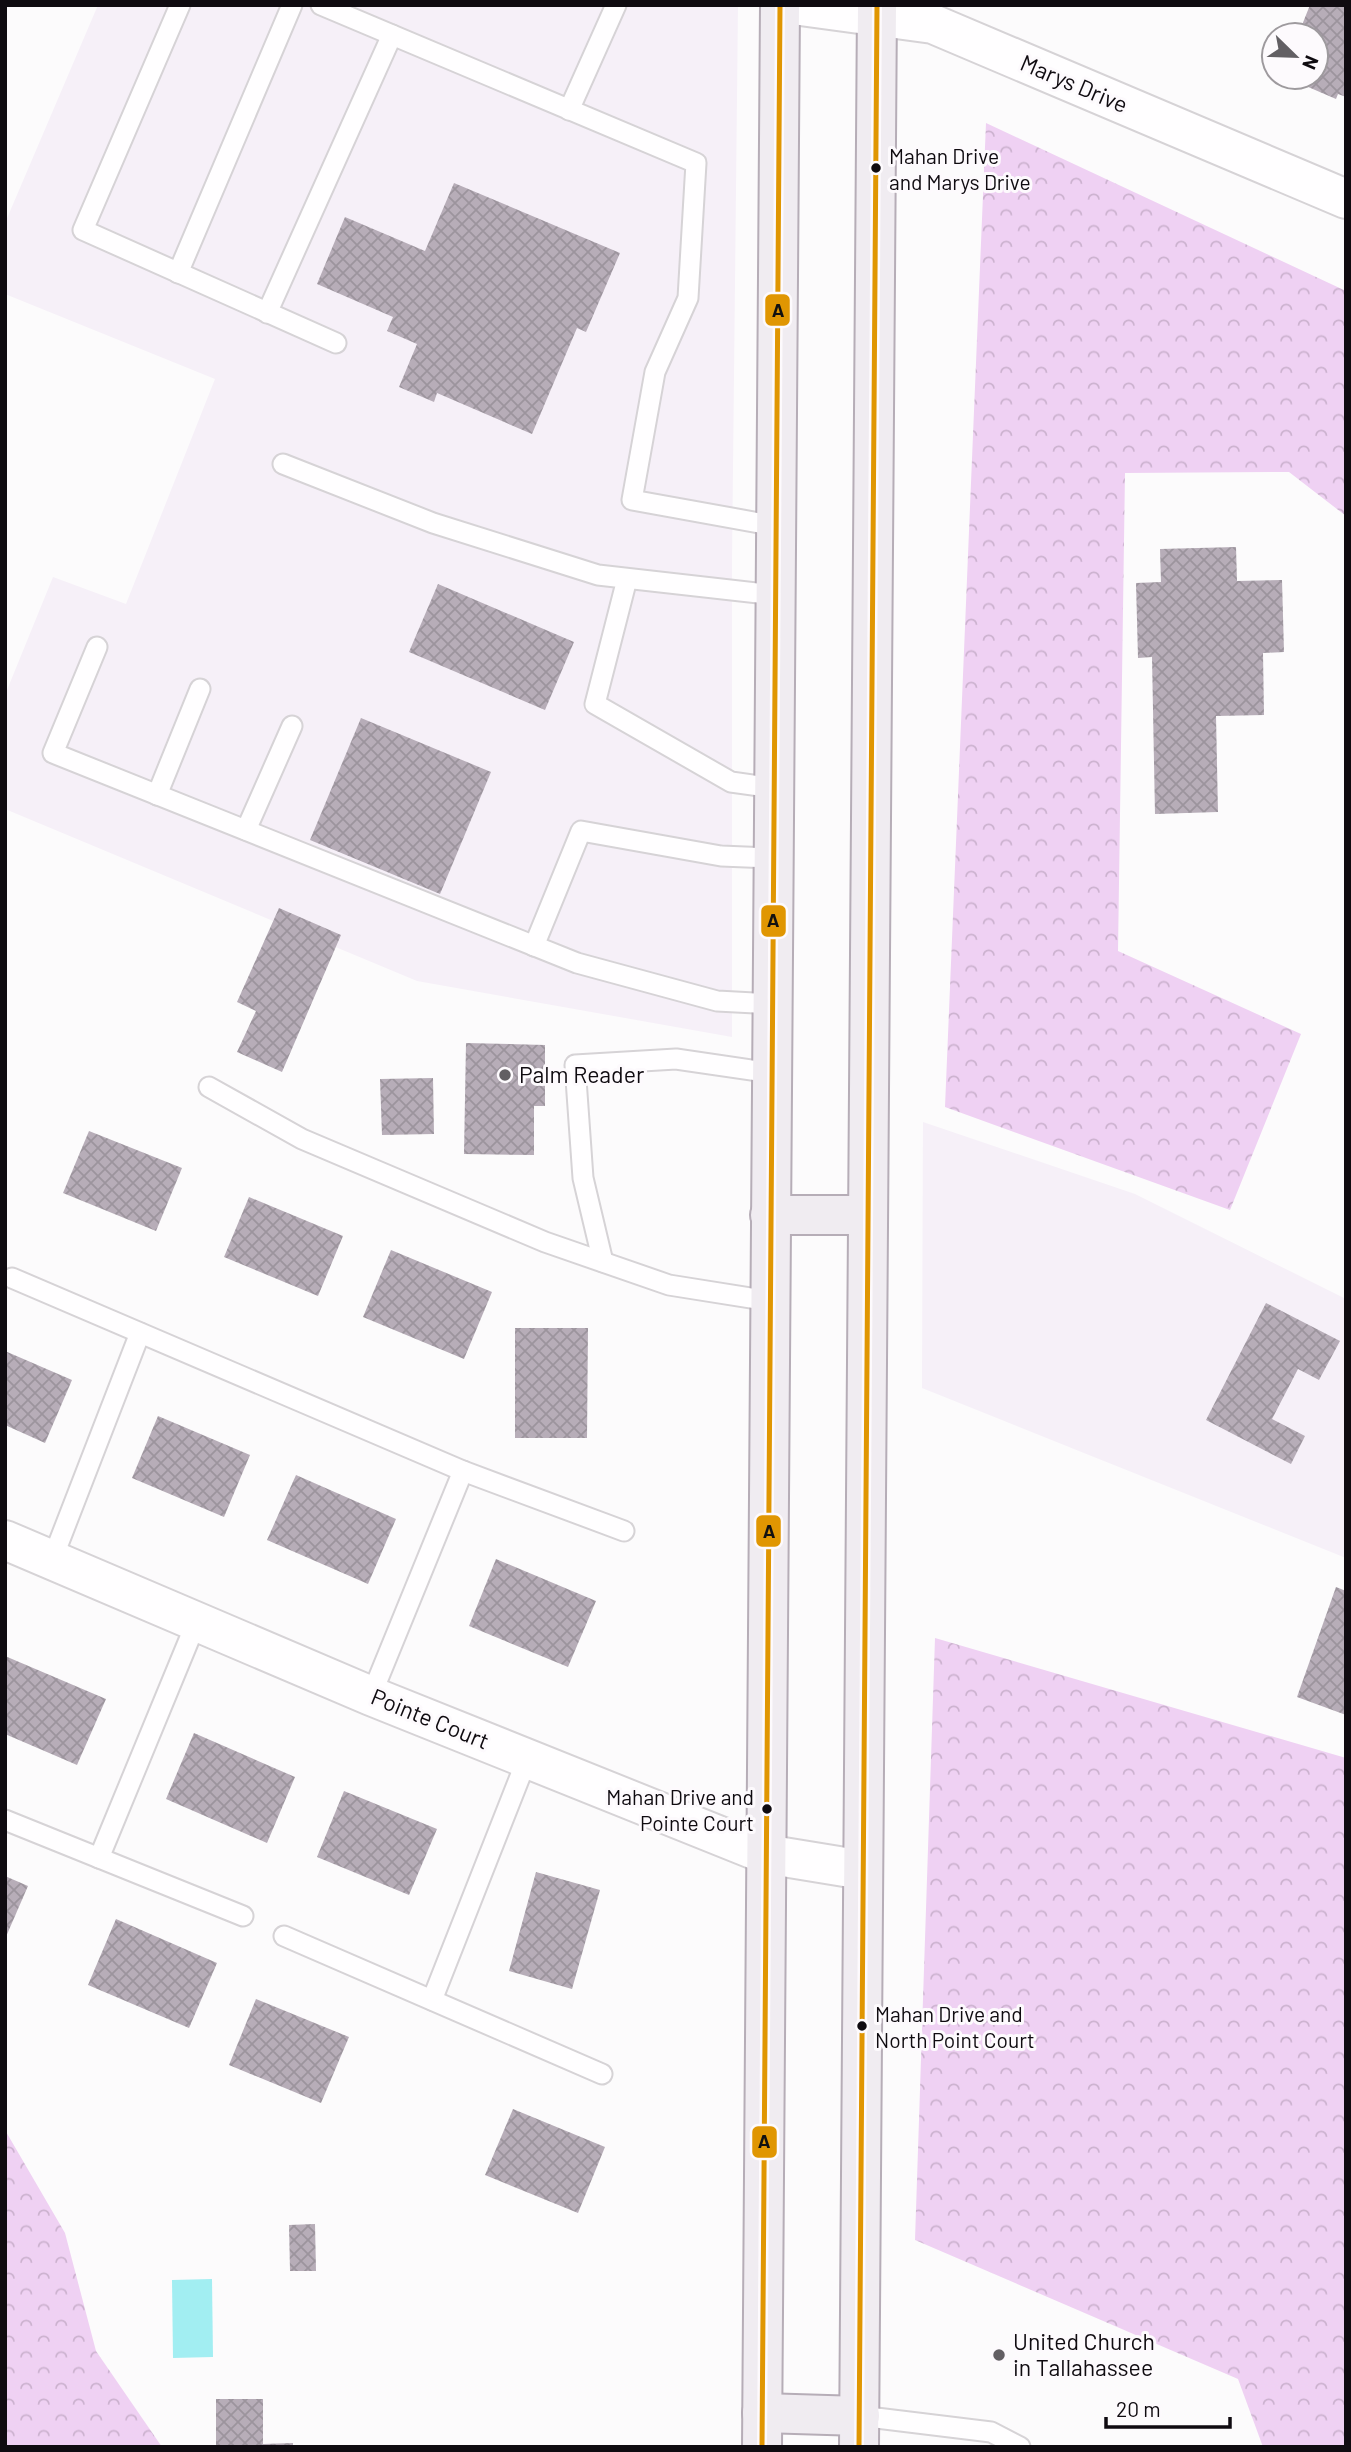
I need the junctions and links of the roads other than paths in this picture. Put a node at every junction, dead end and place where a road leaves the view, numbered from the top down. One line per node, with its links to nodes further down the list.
1 (180, 5): 11 (lane)
2 (292, 5): 11 (lane)
3 (321, 5): 8 (lane)
4 (616, 5): 9 (lane)
5 (780, 5): 15 (main road)
6 (793, 5): 7 (street, Marys Drive)
7 (877, 11): 10 (street, Marys Drive); 30 (main road)
8 (392, 35): 9 (lane); 12 (lane)
9 (569, 110): 15 (lane)
10 (1346, 199)
11 (178, 273): 12 (lane)
12 (267, 313): 13 (lane)
13 (336, 344)
14 (283, 464): 16 (lane)
15 (776, 526): 17 (main road)
16 (627, 579): 17 (lane); 21 (lane)
17 (775, 595): 21 (main road)
18 (97, 647): 22 (lane)
19 (200, 689): 22 (lane)
20 (292, 726): 23 (lane)
21 (774, 788): 24 (main road)
22 (157, 795): 23 (lane)
23 (246, 830): 25 (lane)
24 (773, 858): 25 (lane); 26 (main road)
25 (534, 946): 26 (lane)
26 (772, 1004): 27 (main road)
27 (771, 1073): 29 (main road); 31 (lane)
28 (209, 1087): 31 (lane)
29 (770, 1215): 30 (main road); 33 (main road)
30 (868, 1215): 45 (main road)
31 (603, 1262): 33 (lane)
32 (12, 1278): 34 (lane)
33 (770, 1301): 43 (main road)
34 (140, 1332): 35 (lane); 38 (lane)
35 (463, 1471): 36 (lane); 40 (lane)
36 (624, 1531)
37 (5, 1540): 38 (street, Pointe Court)
38 (52, 1560): 39 (street, Pointe Court)
39 (196, 1623): 40 (street, Pointe Court); 44 (lane)
40 (371, 1696): 41 (street, Pointe Court)
41 (527, 1759): 43 (street, Pointe Court); 48 (lane)
42 (5, 1820): 44 (lane)
43 (765, 1854): 45 (street, Pointe Court); 50 (main road)
44 (100, 1858): 46 (lane)
45 (863, 1870): 51 (main road)
46 (243, 1916)
47 (284, 1936): 48 (lane)
48 (432, 2000): 49 (lane)
49 (602, 2074)
50 (762, 2430): 51 (main road)
51 (860, 2431): 52 (lane)
52 (1020, 2447)

